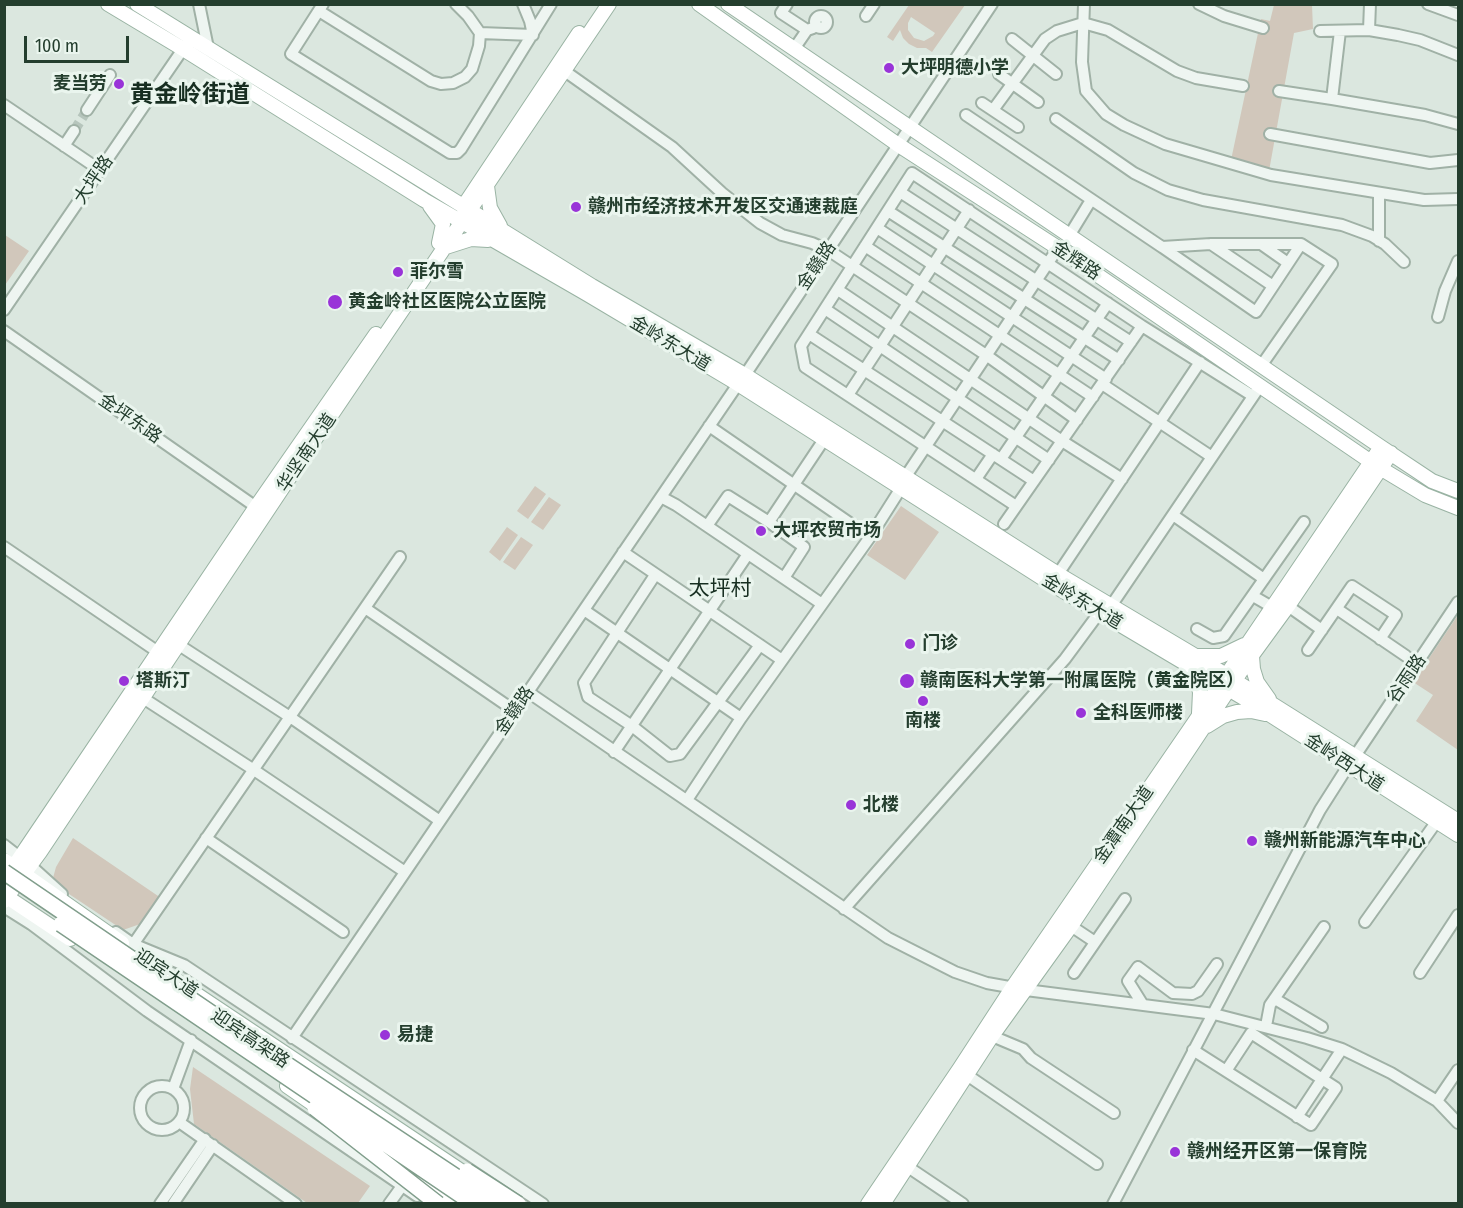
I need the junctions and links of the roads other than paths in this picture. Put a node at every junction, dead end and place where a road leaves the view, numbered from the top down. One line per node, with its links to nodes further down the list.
1 (108, 4): 30 (main road, 金岭东大道)
2 (137, 4): 29 (main road, 金岭东大道)
3 (199, 4): 29 (street)
4 (456, 4): 26 (street)
5 (523, 4): 27 (street)
6 (551, 4): 27 (street)
7 (599, 4): 34 (main road, 华坚南大道)
8 (609, 4): 34 (main road, 华坚南大道)
9 (699, 4): 54 (main road, 金辉路)
10 (728, 4): 31 (main road, 金辉路)
11 (787, 4): 31 (street)
12 (874, 4): 20 (street)
13 (992, 4): 50 (street, 金赣路)
14 (1084, 4): 21 (street)
15 (1200, 4): 22 (street)
16 (1370, 4): 24 (street)
17 (1428, 4): 19 (street)
18 (321, 8): 26 (street); 27 (street)
19 (1458, 15)
20 (866, 16)
21 (1083, 23): 32 (street); 39 (street); 61 (street)
22 (1263, 28)
23 (1340, 30): 24 (street); 25 (street); 41 (street)
24 (1369, 30): 33 (street)
25 (1320, 31)
26 (480, 33): 27 (street)
27 (533, 34)
28 (1012, 39): 32 (street)
29 (208, 48): 59 (main road, 金岭东大道)
30 (183, 49): 57 (street, 大坪路); 64 (main road, 金岭东大道)
31 (794, 49): 50 (main road, 金辉路)
32 (1031, 55): 36 (street); 38 (street)
33 (1458, 55)
34 (561, 68): 58 (main road, 华坚南大道); 82 (street)
35 (999, 74): 38 (street)
36 (1056, 74)
37 (110, 75): 45 (street)
38 (1012, 83): 42 (street); 46 (street)
39 (1244, 86)
40 (1279, 91): 41 (street)
41 (1332, 99): 49 (street)
42 (1038, 102)
43 (982, 103): 46 (street)
44 (4, 105): 55 (street)
45 (87, 110)
46 (993, 110): 51 (street)
47 (966, 115): 63 (street)
48 (1056, 119): 73 (street)
49 (1458, 124)
50 (909, 127): 54 (street, 金赣路); 71 (main road, 金辉路)
51 (1018, 128)
52 (74, 131): 55 (street)
53 (1270, 134): 56 (street)
54 (897, 144): 81 (main road, 金辉路); 82 (street, 金赣路)
55 (64, 146): 57 (street)
56 (1458, 160)
57 (100, 170): 97 (street, 大坪路)
58 (483, 184): 59 (main road); 65 (main road, 华坚南大道); 72 (main road)
59 (433, 188): 65 (main road, 金岭东大道)
60 (900, 192): 66 (street); 67 (street); 70 (street)
61 (1379, 194): 62 (street); 73 (street)
62 (1458, 199)
63 (1091, 200): 71 (street); 80 (street)
64 (424, 201): 68 (main road, 金岭东大道); 77 (main road)
65 (467, 208): 68 (main road, 华坚南大道); 72 (main road, 金岭东大道)
66 (969, 210): 70 (street); 84 (street)
67 (888, 211): 69 (street); 79 (street)
68 (459, 220): 72 (main road, 金岭东大道); 77 (main road, 华坚南大道)
69 (877, 228): 78 (street); 87 (street)
70 (956, 229): 79 (street); 89 (street)
71 (1069, 236): 113 (main road, 金辉路)
72 (502, 237): 77 (main road); 117 (main road, 金岭东大道)
73 (1379, 241): 85 (street)
74 (1211, 244): 75 (street); 80 (street); 91 (street)
75 (1261, 244): 76 (street); 86 (street)
76 (1301, 244): 86 (street); 113 (street)
77 (443, 245): 146 (main road, 华坚南大道); 177 (main road, 华坚南大道)
78 (865, 246): 88 (street); 90 (street)
79 (945, 247): 87 (street); 93 (street)
80 (1162, 247): 91 (street)
81 (1058, 248): 84 (street); 119 (main road, 金辉路)
82 (828, 250): 88 (street); 117 (street, 金赣路)
83 (1458, 261): 99 (street)
84 (1047, 262): 89 (street); 94 (street)
85 (1404, 262)
86 (1288, 263): 91 (street)
87 (933, 265): 90 (street); 98 (street)
88 (852, 267): 92 (street); 95 (street)
89 (1035, 280): 93 (street); 100 (street)
90 (921, 283): 95 (street); 105 (street)
91 (1274, 286)
92 (838, 290): 96 (street); 101 (street)
93 (1023, 298): 98 (street); 106 (street)
94 (1108, 303): 100 (street); 102 (street)
95 (908, 304): 101 (street); 109 (street)
96 (825, 309): 104 (street); 108 (street)
97 (4, 310)
98 (1011, 316): 105 (street); 110 (street)
99 (1438, 317)
100 (1096, 320): 106 (street); 107 (street)
101 (893, 326): 108 (street); 116 (street)
102 (1142, 326): 107 (street); 112 (street)
103 (4, 331): 146 (street, 金坪东路)
104 (809, 334): 114 (street); 120 (street)
105 (999, 335): 109 (street); 115 (street)
106 (1084, 337): 110 (street); 111 (street)
107 (1131, 342): 111 (street)
108 (880, 346): 114 (street); 122 (street)
109 (986, 355): 116 (street); 121 (street)
110 (1072, 356): 115 (street); 118 (street)
111 (1119, 360): 118 (street)
112 (1200, 362): 119 (street); 127 (street)
113 (1262, 366): 133 (main road, 金辉路)
114 (864, 370): 120 (street); 126 (street)
115 (1059, 375): 121 (street); 123 (street)
116 (970, 378): 122 (street); 124 (street)
117 (741, 380): 128 (street, 金赣路); 130 (main road, 金岭东大道); 141 (main road, 金岭东大道)
118 (1104, 382): 123 (street); 127 (street)
119 (1257, 391): 135 (street); 137 (main road, 金辉路)
120 (848, 395): 132 (street)
121 (1044, 396): 124 (street); 125 (street)
122 (957, 398): 126 (street); 129 (street)
123 (1092, 398): 125 (street)
124 (1029, 418): 129 (street); 131 (street)
125 (1077, 420): 131 (street)
126 (942, 421): 132 (street); 134 (street)
127 (1159, 423): 135 (street); 139 (street)
128 (708, 426): 142 (street); 144 (street, 金赣路)
129 (1016, 437): 134 (street); 136 (street)
130 (825, 438): 141 (main road, 金岭东大道); 142 (street)
131 (1062, 441): 136 (street); 139 (street)
132 (925, 446): 138 (street); 141 (street)
133 (1386, 450): 137 (main road, 金潭南大道); 143 (main road, 金辉路)
134 (997, 457): 138 (street); 140 (street)
135 (1212, 457): 148 (street)
136 (1049, 460): 140 (street)
137 (1376, 464): 147 (main road, 金辉路); 165 (main road, 金潭南大道); 166 (main road, 金潭南大道)
138 (976, 479): 145 (street)
139 (1122, 479): 158 (street)
140 (1034, 481): 145 (street)
141 (904, 482): 153 (street); 158 (main road, 金岭东大道); 170 (main road, 金岭东大道)
142 (794, 485): 149 (street); 153 (street)
143 (1458, 492)
144 (661, 497): 152 (street); 155 (street, 金赣路)
145 (1016, 506): 151 (street)
146 (256, 507): 180 (main road, 华坚南大道)
147 (1458, 507)
148 (1173, 515): 161 (street); 170 (street)
149 (769, 522): 152 (street); 160 (street)
150 (1304, 522): 161 (street)
151 (1004, 524)
152 (707, 526): 156 (street)
153 (870, 537): 164 (street)
154 (4, 547): 180 (street)
155 (623, 552): 159 (street); 169 (street, 金赣路)
156 (748, 554): 160 (street); 171 (street)
157 (400, 557): 167 (street)
158 (1058, 574): 170 (main road, 金岭东大道)
159 (655, 575): 171 (street); 174 (street)
160 (783, 578): 164 (street)
161 (1264, 579): 162 (street)
162 (1253, 596): 166 (street); 172 (street)
163 (1458, 602): 197 (street, 谷雨路)
164 (822, 604): 184 (street)
165 (1288, 606): 173 (street); 181 (main road, 金潭南大道)
166 (1272, 607): 175 (main road, 金潭南大道)
167 (365, 608): 190 (street); 192 (street)
168 (1336, 609): 173 (street); 176 (street); 176 (street)
169 (584, 610): 174 (street); 187 (street, 金赣路)
170 (1105, 610): 183 (main road, 金岭东大道); 210 (street)
171 (709, 611): 178 (street); 185 (street)
172 (1197, 629)
173 (1322, 630): 179 (street)
174 (617, 633): 185 (street); 194 (street)
175 (1250, 639): 183 (main road); 186 (main road, 金潭南大道)
176 (1380, 639): 182 (street)
177 (179, 645): 188 (main road, 华坚南大道); 192 (street)
178 (760, 645): 184 (street); 189 (street)
179 (1308, 650)
180 (158, 652): 206 (main road, 华坚南大道)
181 (1252, 656): 186 (main road, 金潭南大道); 191 (main road)
182 (1406, 656)
183 (1189, 659): 186 (main road, 金岭东大道); 195 (main road)
184 (782, 660): 193 (street)
185 (670, 669): 189 (street); 194 (street)
186 (1228, 683): 191 (main road, 金岭西大道); 195 (main road, 金潭南大道)
187 (528, 692): 190 (street, 金赣路); 196 (street)
188 (143, 698): 198 (street); 206 (main road, 华坚南大道)
189 (718, 702): 193 (street); 194 (street)
190 (515, 711): 200 (street, 金赣路)
191 (1273, 711): 195 (main road); 197 (main road, 金岭西大道)
192 (290, 717): 198 (street); 200 (street)
193 (741, 718): 199 (street)
194 (632, 726): 196 (street)
195 (1199, 727): 213 (main road, 金潭南大道); 221 (main road, 金潭南大道)
196 (614, 752): 199 (street)
197 (1351, 761): 201 (main road, 金岭西大道); 202 (main road, 金岭西大道); 226 (street, 谷雨路)
198 (254, 770): 204 (street); 207 (street)
199 (687, 800): 210 (street)
200 (440, 820): 207 (street, 金赣路)
201 (1437, 821): 203 (main road, 金岭西大道); 212 (street)
202 (1458, 821)
203 (1458, 836)
204 (206, 838): 215 (street); 217 (street)
205 (4, 845): 206 (street)
206 (16, 866): 208 (main road, 华坚南大道); 217 (main road, 迎宾大道); 234 (highway, 迎宾高架路, bridge)
207 (405, 872): 230 (street, 金赣路)
208 (5, 894): 223 (highway, 迎宾高架路, bridge); 231 (street); 255 (main road, 迎宾大道)
209 (1125, 898): 216 (street)
210 (844, 909): 221 (street)
211 (1458, 915): 220 (street)
212 (1365, 922)
213 (1071, 926): 216 (street); 222 (main road, 金潭南大道)
214 (1324, 927): 224 (street)
215 (343, 932)
216 (1095, 942): 219 (street)
217 (131, 947): 230 (street); 258 (main road, 迎宾大道)
218 (1217, 964): 225 (street)
219 (1074, 973)
220 (1420, 973)
221 (1012, 988): 222 (street); 261 (main road, 金潭南大道)
222 (1026, 990): 225 (street); 229 (main road, 金潭南大道)
223 (164, 994): 254 (highway, bridge); 256 (highway, 迎宾高架路, bridge)
224 (1275, 999): 227 (street); 228 (street)
225 (1143, 1005): 226 (street)
226 (1214, 1014): 227 (street); 233 (street, 谷雨路)
227 (1266, 1026): 232 (street)
228 (1322, 1027)
229 (992, 1036): 237 (main road, 金潭南大道); 241 (street)
230 (292, 1038): 260 (street)
231 (191, 1040): 239 (street); 248 (street)
232 (1342, 1049): 238 (street); 240 (street)
233 (1193, 1050): 236 (street); 264 (street, 谷雨路)
234 (280, 1060): 257 (highway, 迎宾高架路, bridge); 259 (highway, bridge)
235 (1458, 1070): 240 (street)
236 (1226, 1071): 238 (street); 242 (street)
237 (968, 1075): 246 (street); 247 (main road, 金潭南大道)
238 (1322, 1078): 242 (street); 242 (street)
239 (173, 1089): 243 (street); 243 (street)
240 (1437, 1101): 244 (street)
241 (1114, 1113)
242 (1297, 1116)
243 (179, 1122): 245 (street)
244 (1458, 1123)
245 (209, 1142): 249 (street); 250 (street); 251 (street)
246 (1097, 1164)
247 (908, 1167): 262 (main road, 金潭南大道); 263 (street)
248 (402, 1186): 252 (street); 253 (street)
249 (160, 1203)
250 (173, 1203)
251 (296, 1203)
252 (389, 1203)
253 (428, 1203)
254 (438, 1203)
255 (460, 1203)
256 (474, 1203)
257 (497, 1203)
258 (510, 1203)
259 (518, 1203)
260 (543, 1203)
261 (868, 1203)
262 (883, 1203)
263 (963, 1203)
264 (1113, 1203)

